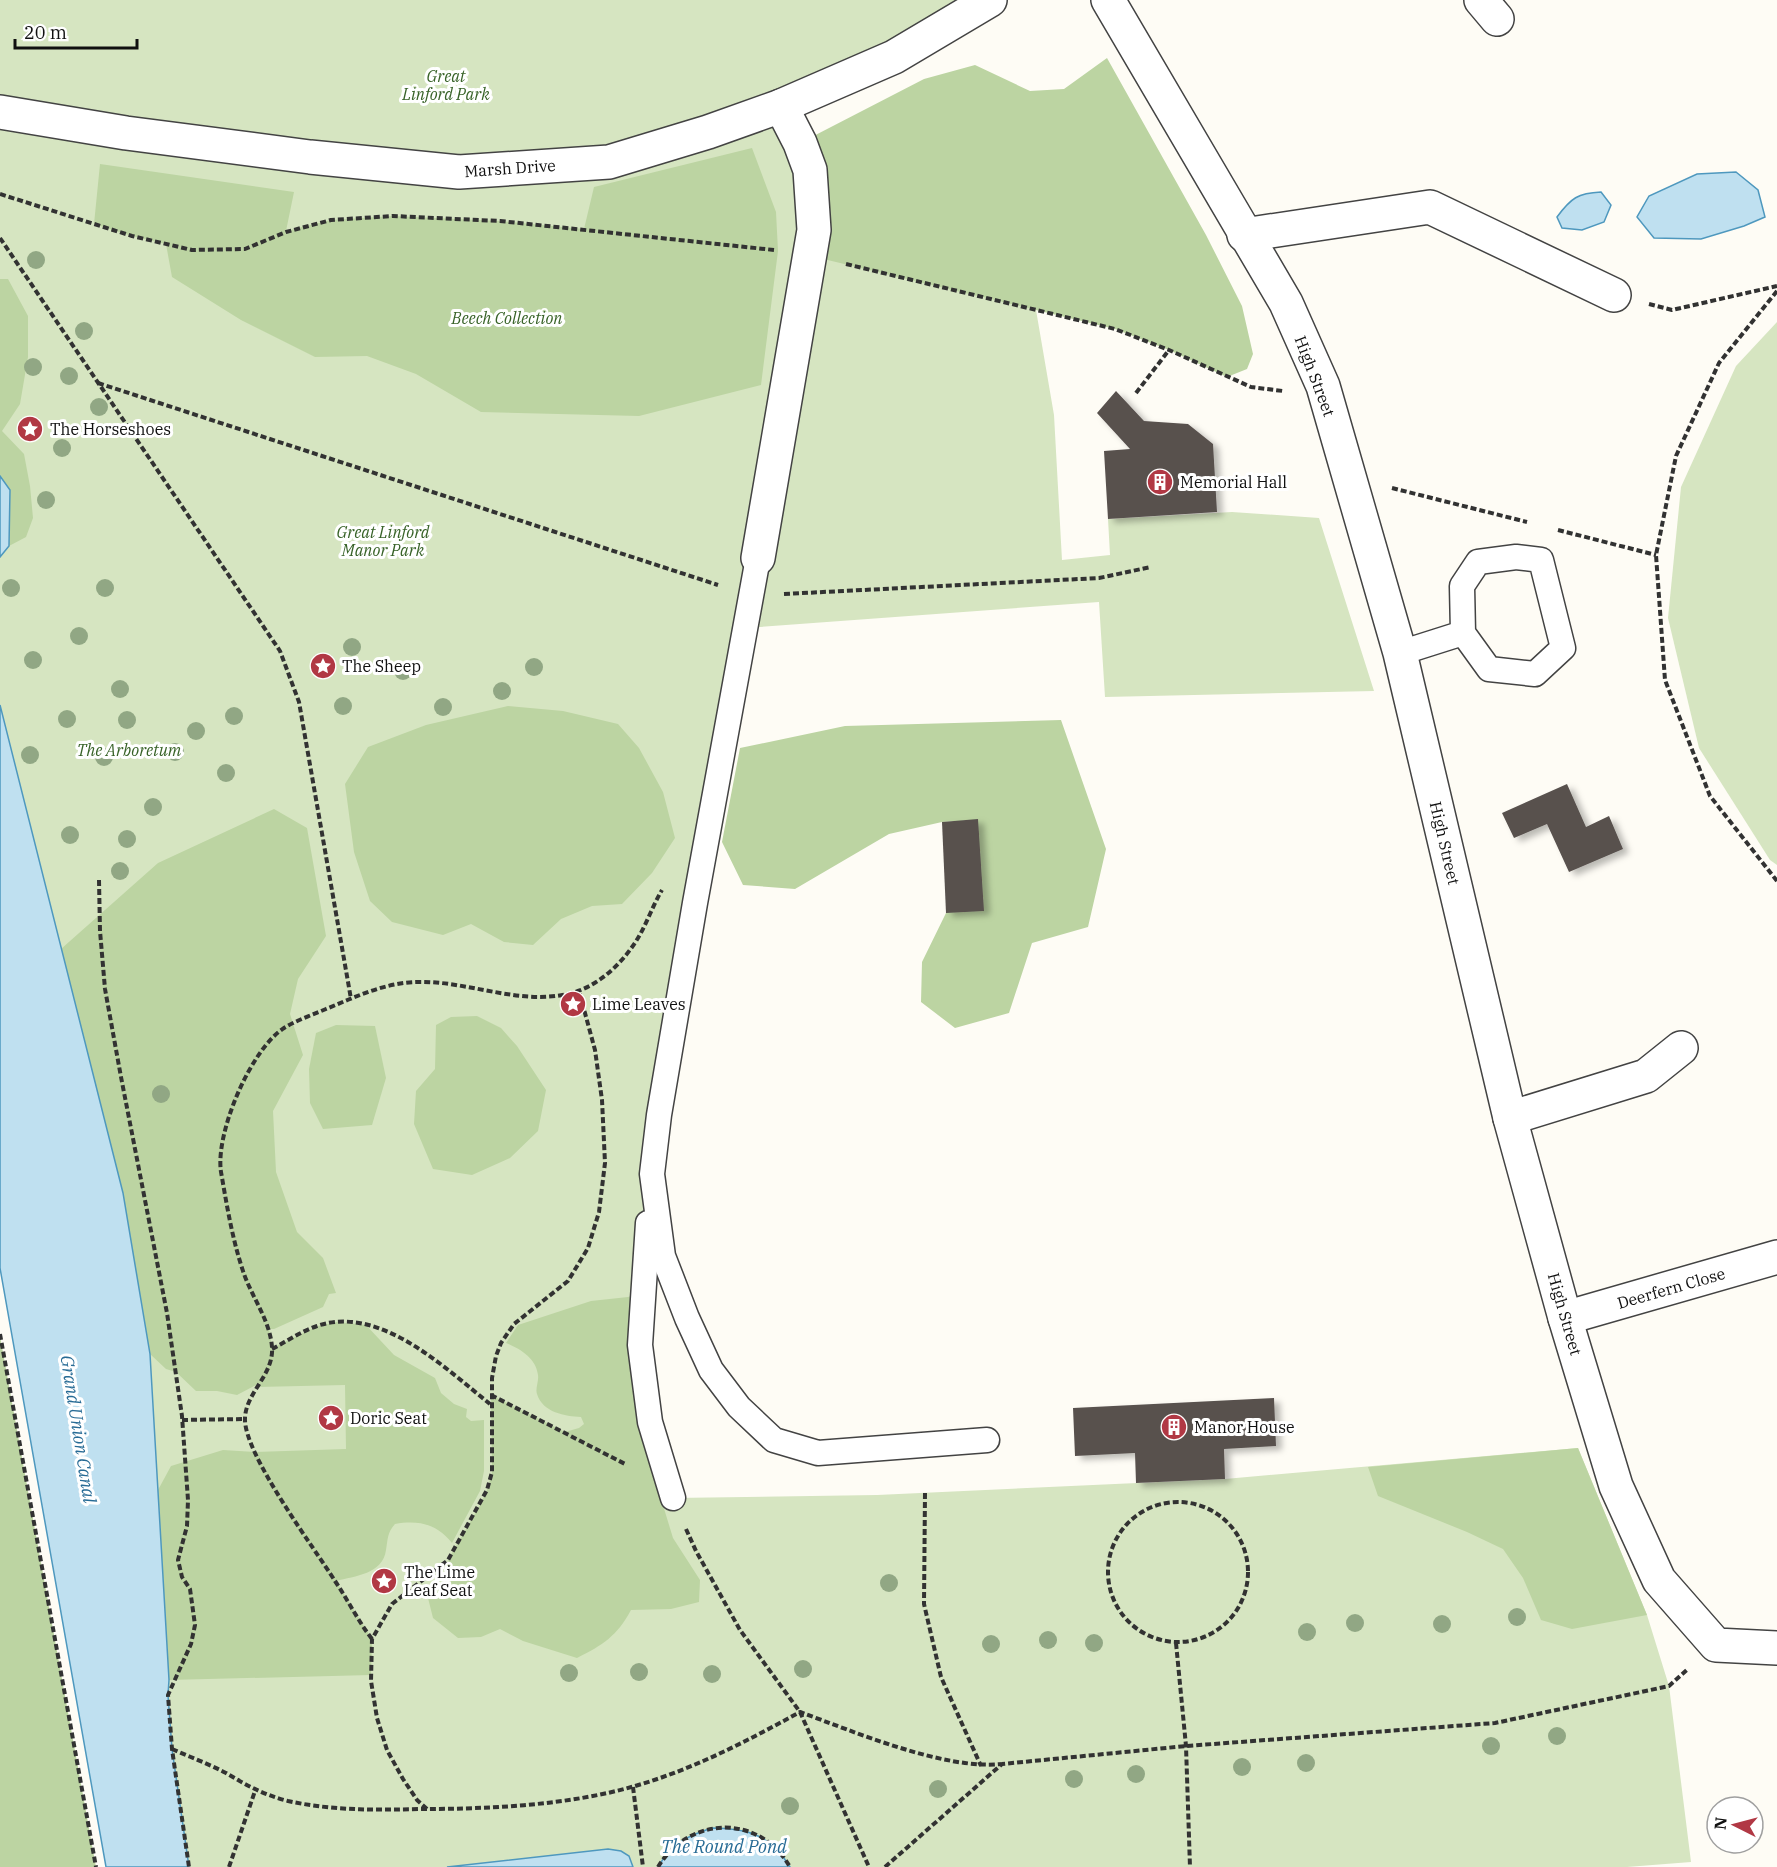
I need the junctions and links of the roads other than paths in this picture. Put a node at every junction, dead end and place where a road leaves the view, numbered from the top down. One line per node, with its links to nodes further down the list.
1 (990, 0): 3 (street, Marsh Drive)
2 (1107, 0): 5 (street, High Street)
3 (781, 106): 4 (street, Marsh Drive); 7 (street)
4 (0, 112)
5 (1244, 235): 6 (street); 9 (street, High Street)
6 (1614, 295)
7 (758, 558): 12 (lane)
8 (1463, 633): 8 (lane); 9 (lane)
9 (1400, 652): 11 (street, High Street)
10 (1681, 1048): 11 (street)
11 (1510, 1118): 14 (street, High Street)
12 (652, 1174): 15 (lane); 16 (lane)
13 (1777, 1257): 14 (street, Deerfern Close)
14 (1565, 1318): 17 (street, High Street)
15 (987, 1440)
16 (672, 1493)
17 (1777, 1648)

